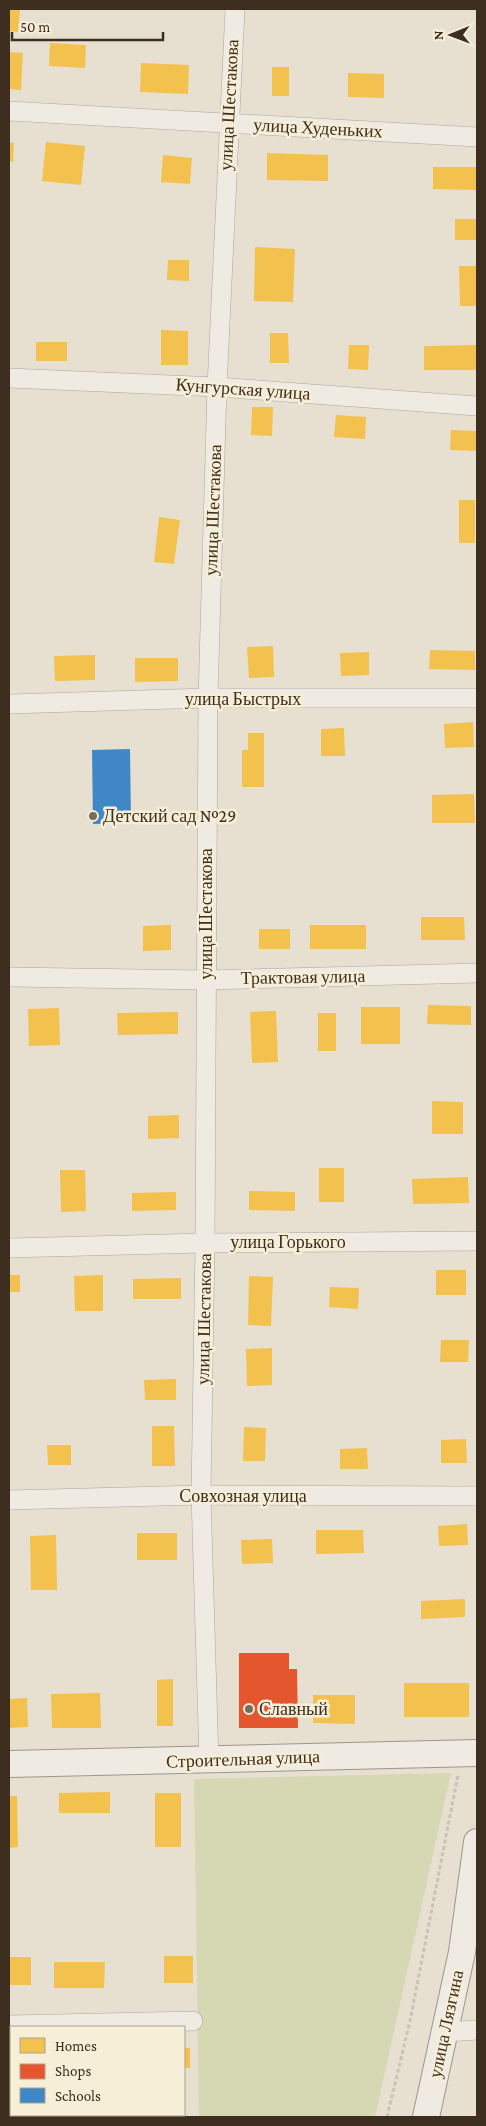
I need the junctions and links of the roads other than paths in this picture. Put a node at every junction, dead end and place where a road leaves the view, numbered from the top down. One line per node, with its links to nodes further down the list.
1 (235, 9): 3 (street, улица Шестакова)
2 (9, 111): 3 (street, улица Худеньких)
3 (228, 123): 4 (street, улица Худеньких); 6 (street, улица Шестакова)
4 (477, 136)
5 (9, 378): 6 (street, Кунгурская улица)
6 (217, 387): 7 (street, Кунгурская улица); 8 (street, улица Шестакова)
7 (477, 406)
8 (208, 698): 9 (street, улица Быстрых); 10 (street, улица Быстрых); 13 (street, улица Шестакова)
9 (477, 698)
10 (9, 704)
11 (477, 973): 13 (street, Трактовая улица)
12 (9, 977): 13 (street, Трактовая улица)
13 (206, 980): 15 (street, улица Шестакова)
14 (477, 1241): 15 (street, улица Горького)
15 (205, 1243): 16 (street, улица Горького); 17 (street, улица Шестакова)
16 (9, 1248)
17 (201, 1495): 18 (street, Совхозная улица); 19 (street, Совхозная улица); 21 (street, улица Шестакова)
18 (477, 1496)
19 (9, 1500)
20 (470, 1753): 21 (street, Строительная улица)
21 (209, 1761): 22 (street, Строительная улица)
22 (9, 1764)
23 (477, 1842): 27 (street, улица Лязгина)
24 (193, 2021): 25 (street)
25 (9, 2025)
26 (477, 2030): 27 (street)
27 (445, 2032): 28 (street, улица Лязгина)
28 (426, 2117)

